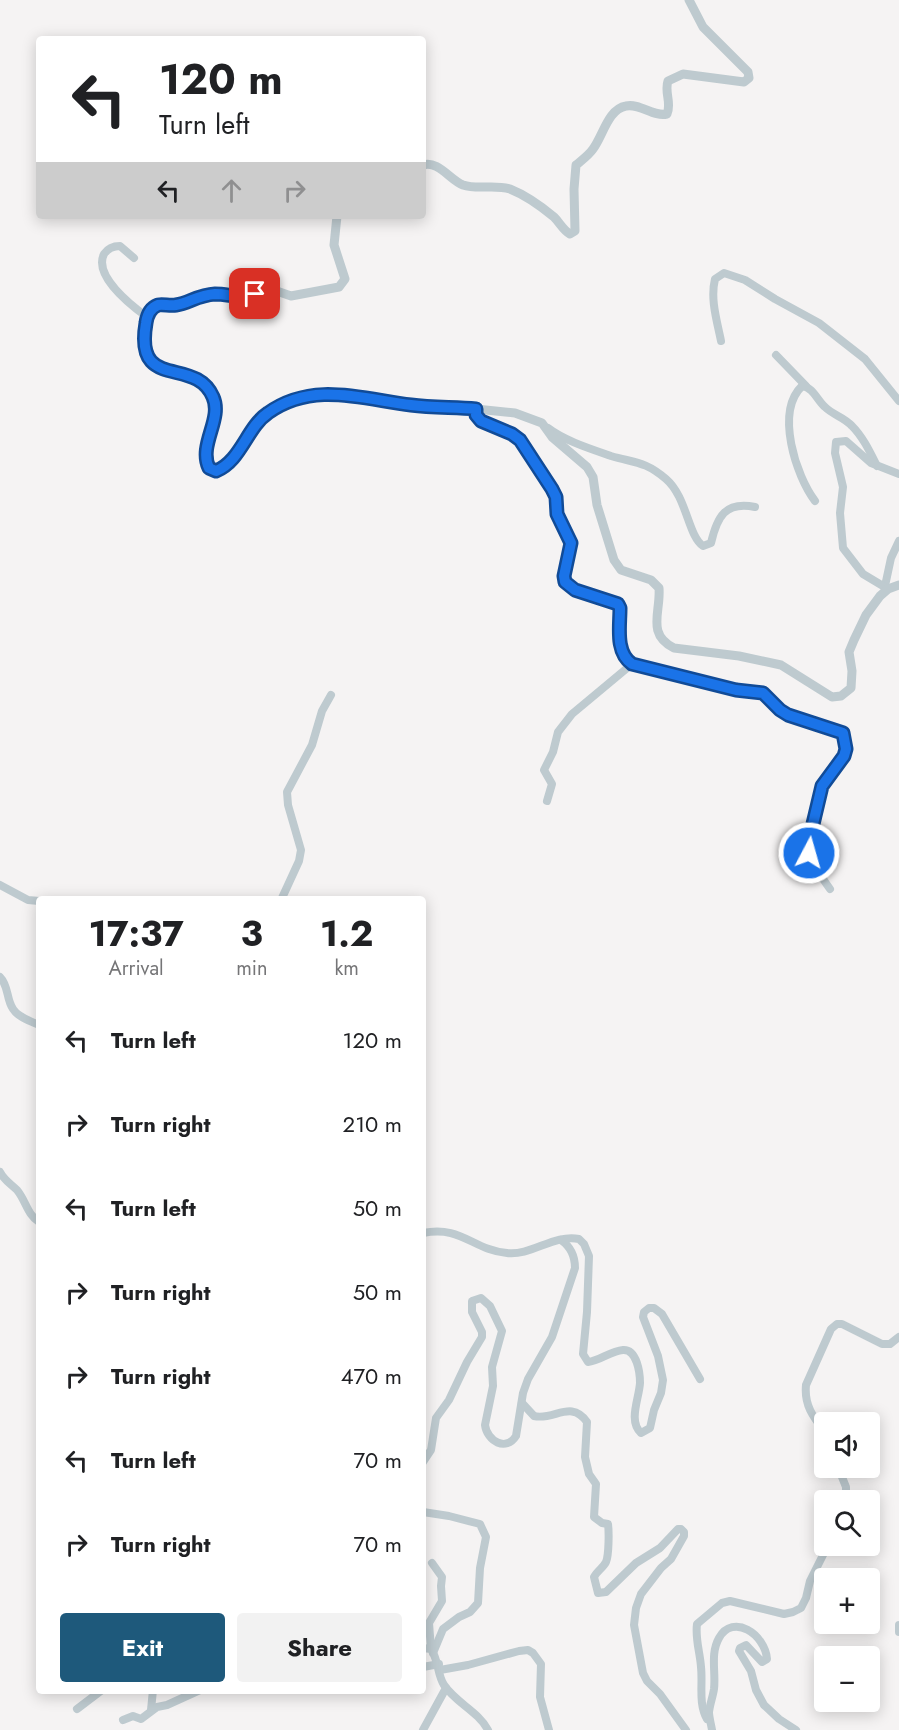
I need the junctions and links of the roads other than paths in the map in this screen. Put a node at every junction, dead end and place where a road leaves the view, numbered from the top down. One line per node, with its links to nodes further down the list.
1 (689, 0): 2 (street)
2 (426, 164)
3 (337, 219): 5 (street)
4 (134, 258): 5 (street)
5 (147, 317): 10 (street)
6 (721, 341): 9 (street)
7 (776, 355): 8 (street)
8 (806, 386): 12 (street); 14 (street)
9 (899, 400)
10 (476, 409): 11 (street); 19 (street)
11 (542, 423): 15 (street); 18 (street)
12 (878, 467): 13 (street); 18 (street)
13 (899, 474)
14 (816, 501)
15 (755, 507)
16 (899, 541): 18 (street)
17 (899, 585): 18 (street)
18 (886, 587)
19 (632, 664): 21 (street); 23 (street)
20 (332, 695): 24 (street)
21 (547, 801)
22 (0, 885): 25 (street)
23 (830, 889)
24 (283, 896)
25 (36, 901)
26 (0, 977): 27 (street)
27 (36, 1024)
28 (0, 1172): 29 (street)
29 (36, 1220)
30 (426, 1233): 31 (street)
31 (561, 1240): 33 (street); 34 (street)
32 (899, 1337): 35 (street)
33 (700, 1379)
34 (522, 1403): 36 (street); 56 (street)
35 (814, 1416)
36 (426, 1458)
37 (426, 1512): 42 (street)
38 (822, 1556): 52 (street)
39 (432, 1563): 42 (street)
40 (899, 1624): 41 (street)
41 (899, 1632)
42 (429, 1650): 44 (street)
43 (426, 1667): 44 (street)
44 (439, 1667): 45 (street); 55 (street)
45 (446, 1688): 53 (street); 54 (street)
46 (97, 1694): 49 (street)
47 (153, 1694): 50 (street)
48 (191, 1694): 50 (street)
49 (77, 1709)
50 (151, 1710): 51 (street)
51 (123, 1720)
52 (712, 1728): 57 (street)
53 (423, 1730)
54 (488, 1730)
55 (549, 1730)
56 (686, 1730)
57 (796, 1730)

